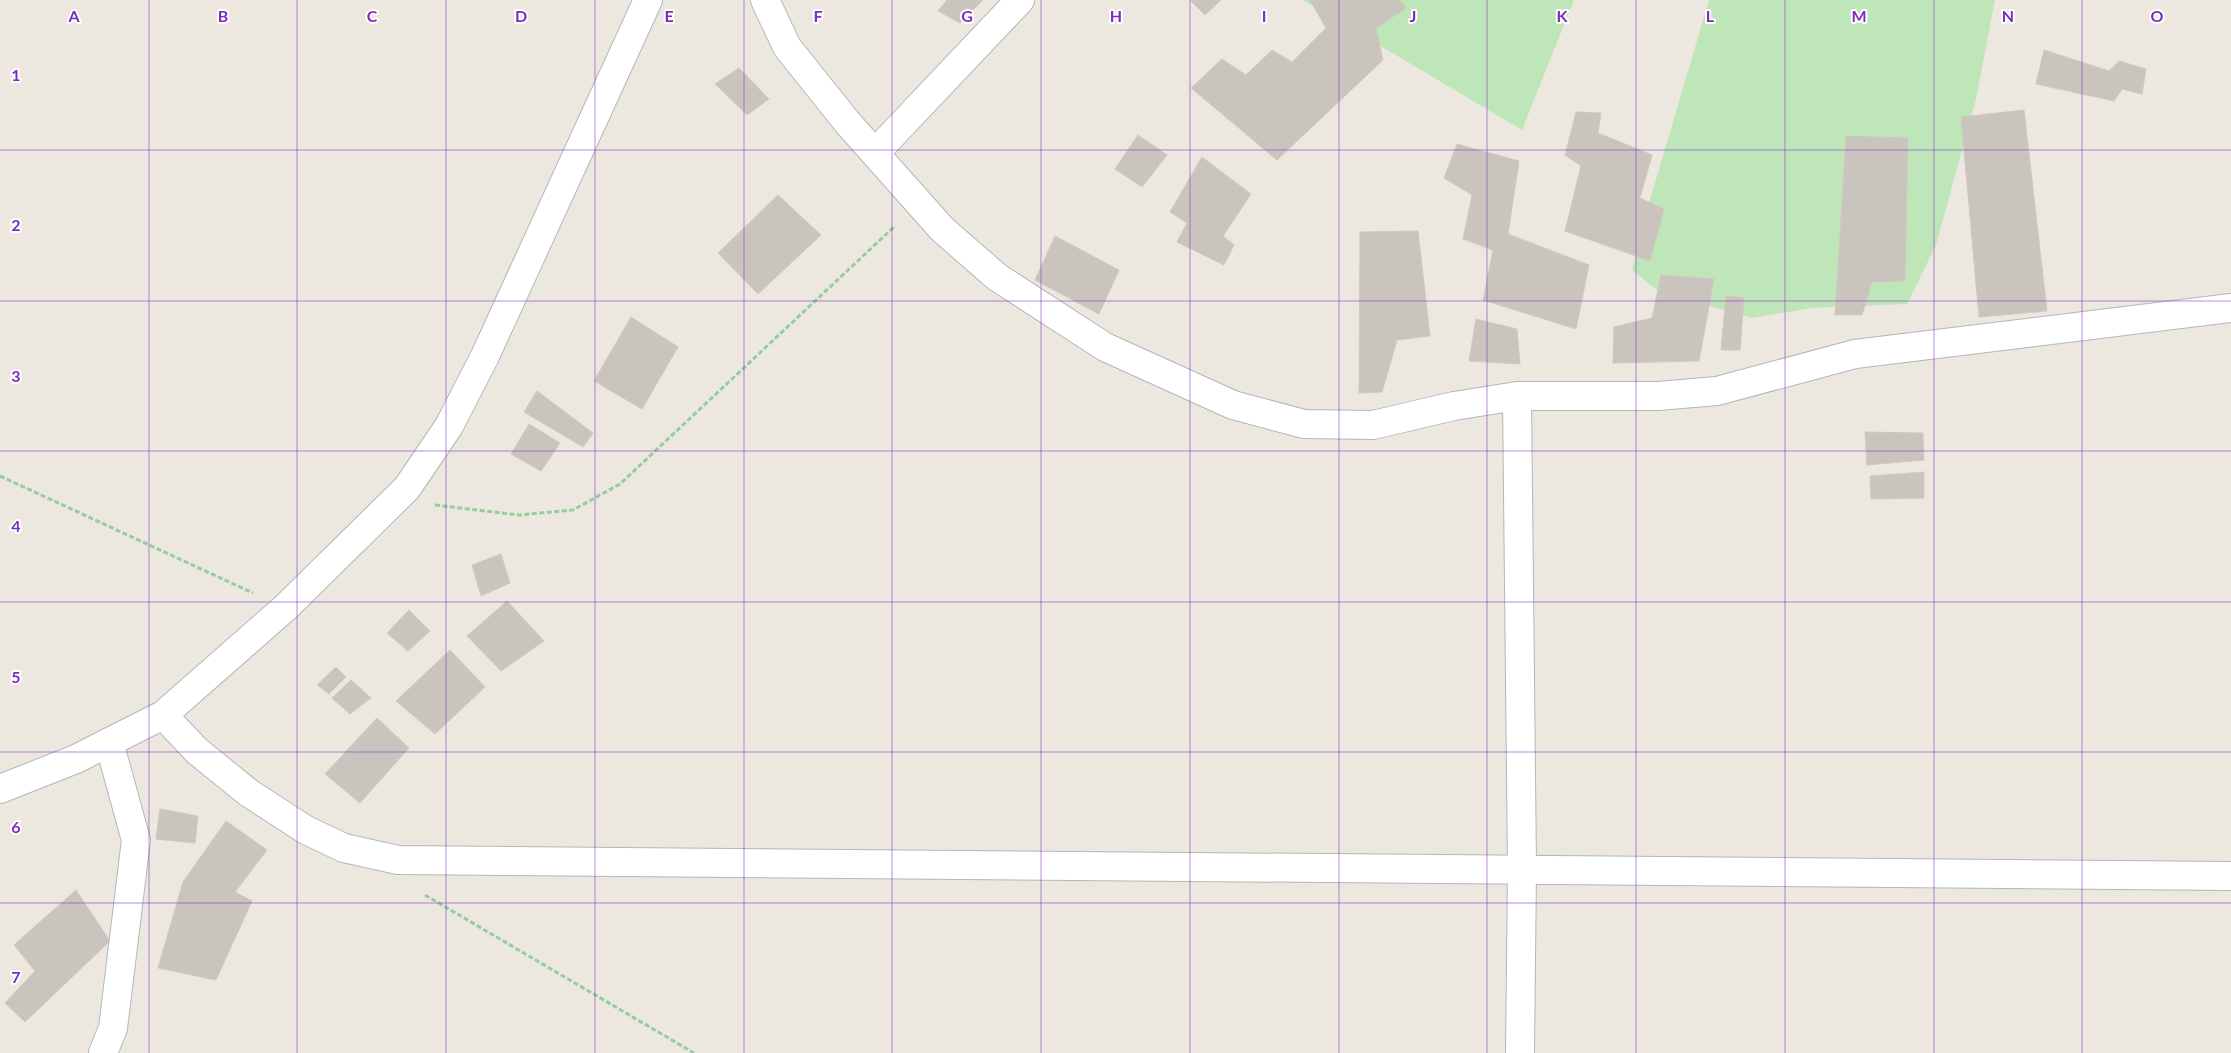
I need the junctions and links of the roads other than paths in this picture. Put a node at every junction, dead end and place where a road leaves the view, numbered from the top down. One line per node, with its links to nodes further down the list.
1 (648, 0): 7 (street)
2 (765, 0): 4 (street)
3 (1020, 0): 4 (street)
4 (875, 153): 6 (street)
5 (2231, 308): 6 (street)
6 (1517, 396): 10 (street)
7 (163, 715): 8 (street); 10 (street)
8 (109, 742): 9 (street); 12 (street)
9 (0, 789)
10 (1522, 869): 11 (street); 13 (street)
11 (2231, 876)
12 (103, 1053)
13 (1520, 1053)

